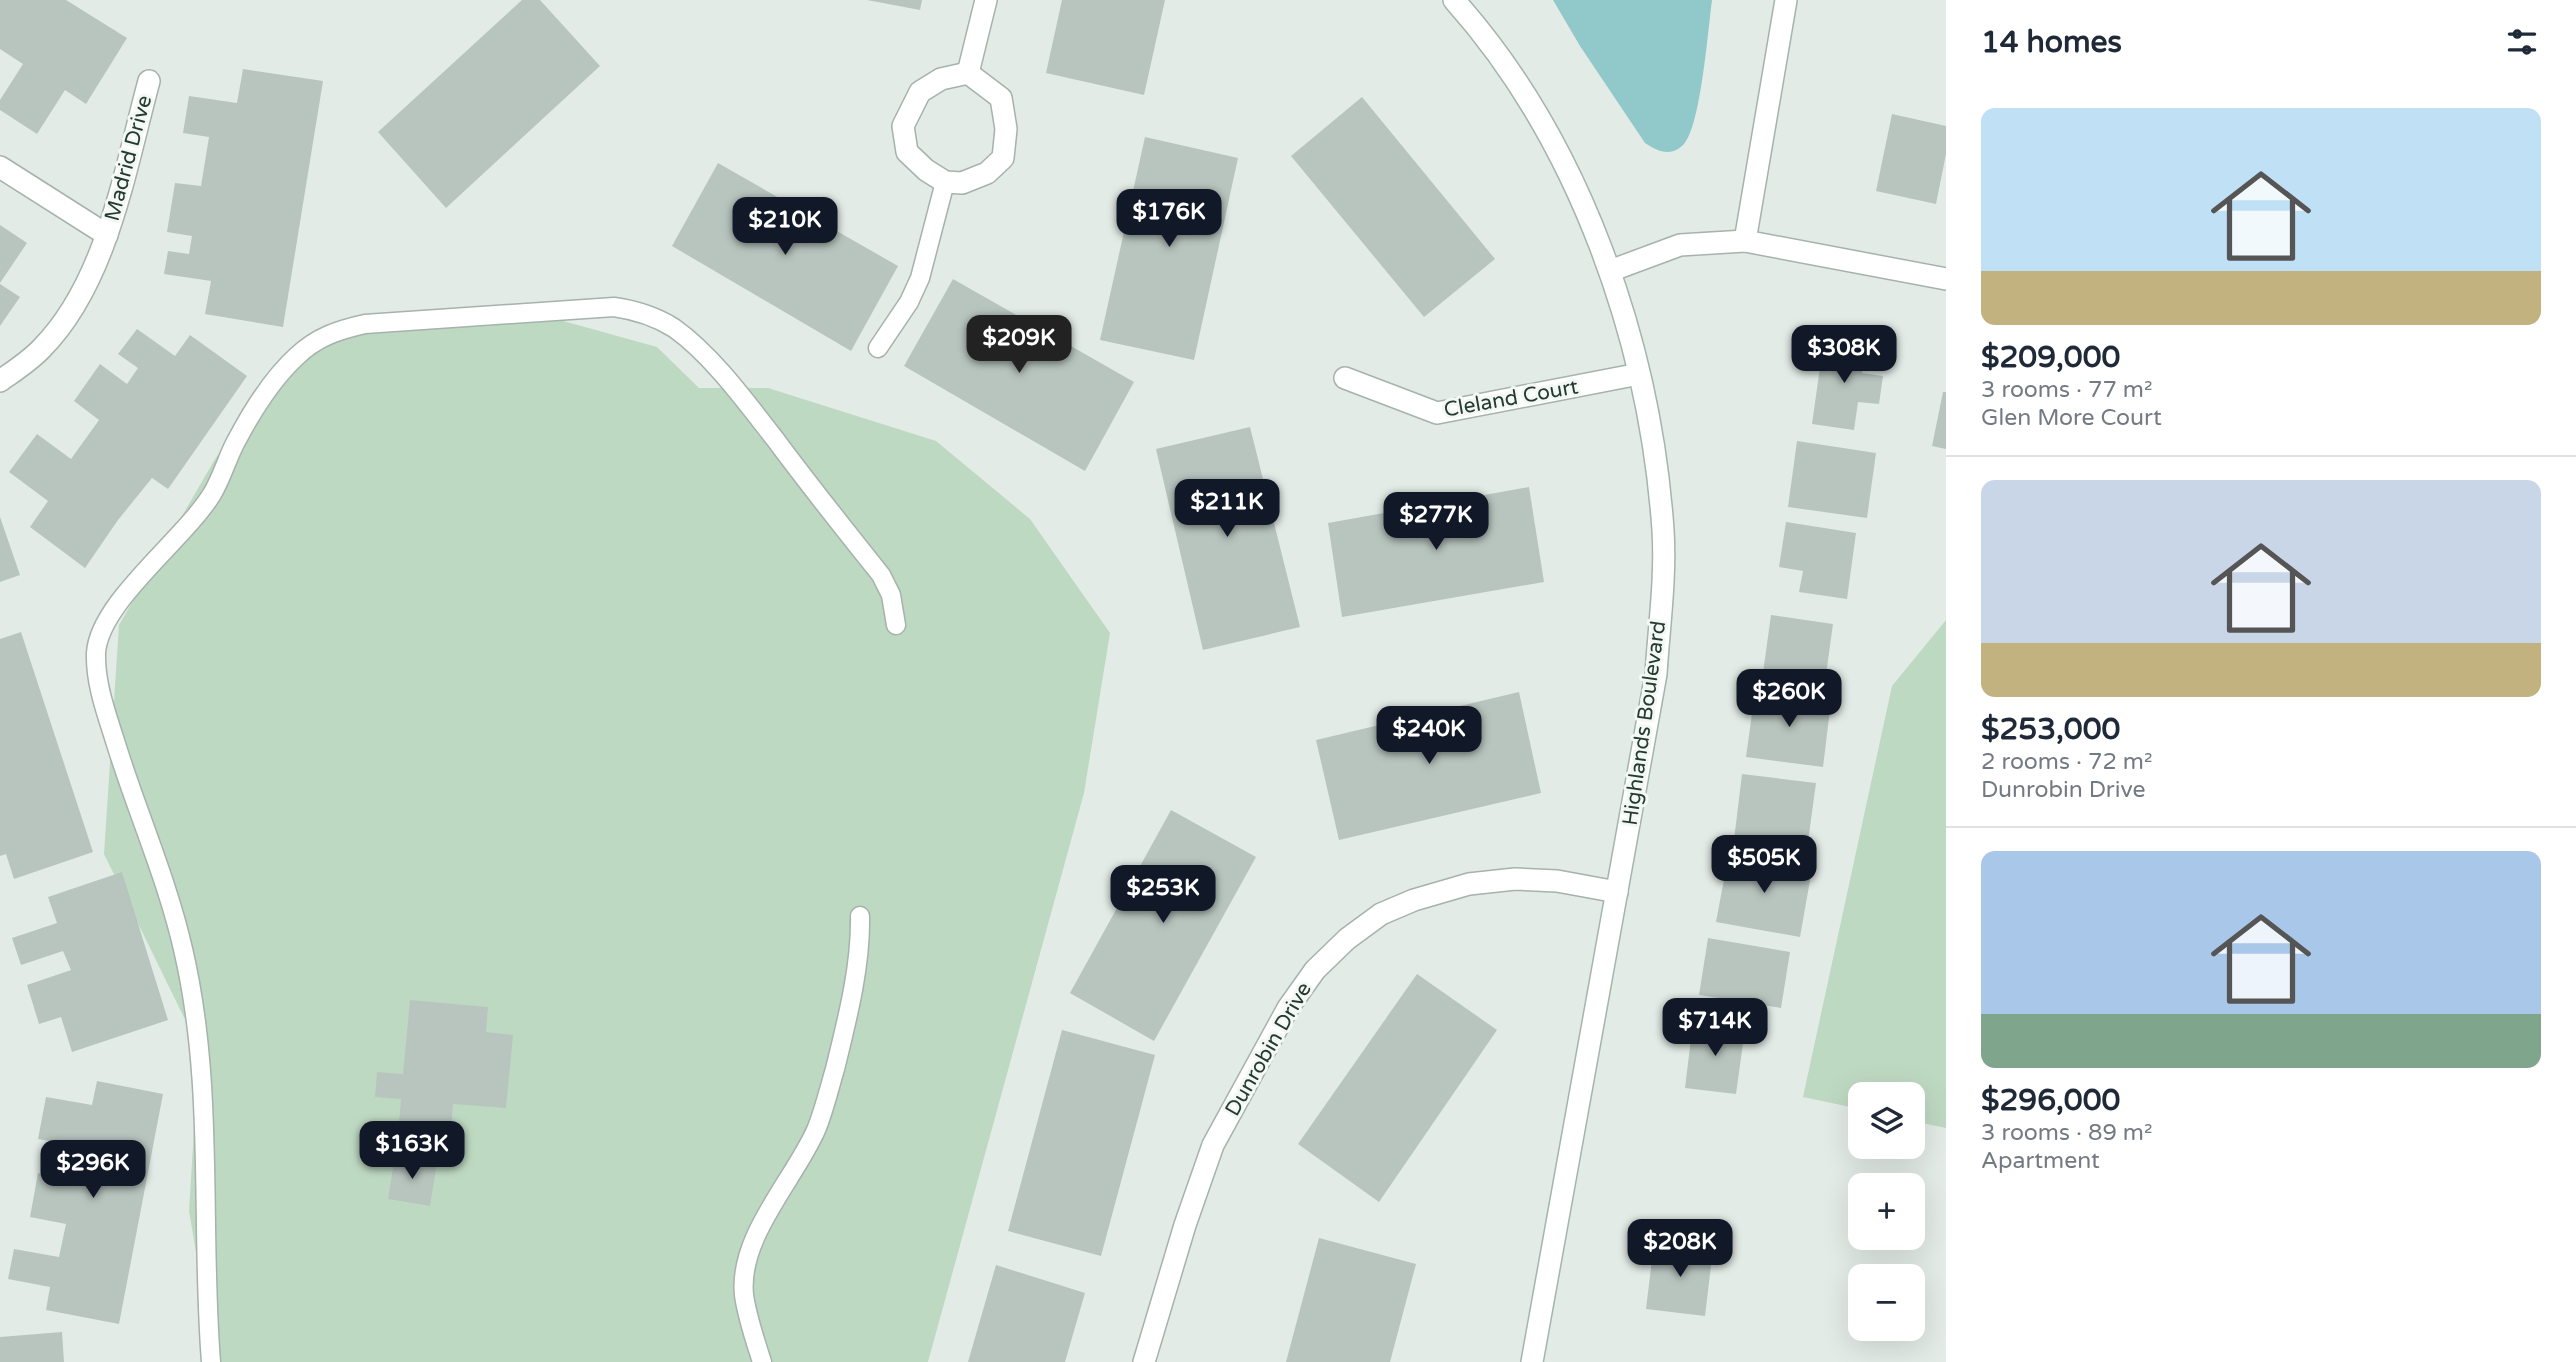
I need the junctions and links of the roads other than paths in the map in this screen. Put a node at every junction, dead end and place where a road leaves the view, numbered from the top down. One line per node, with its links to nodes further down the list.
1 (986, 0): 4 (street)
2 (1454, 0): 10 (street, Highlands Boulevard)
3 (1786, 0): 9 (street)
4 (968, 73): 7 (street); 7 (street)
5 (149, 82): 8 (street, Madrid Drive)
6 (0, 167): 8 (street, Madrid Drive)
7 (945, 182): 12 (lane)
8 (107, 234): 15 (street)
9 (1745, 241): 10 (street); 11 (street)
10 (1610, 271): 13 (street, Highlands Boulevard)
11 (1946, 279)
12 (878, 348)
13 (1639, 374): 14 (street, Cleland Court); 17 (street, Highlands Boulevard)
14 (1345, 378)
15 (0, 381)
16 (896, 625): 19 (lane)
17 (1617, 892): 21 (street, Dunrobin Drive); 22 (street, Highlands Boulevard)
18 (860, 916): 20 (lane)
19 (211, 1362)
20 (762, 1362)
21 (1144, 1362)
22 (1532, 1362)

